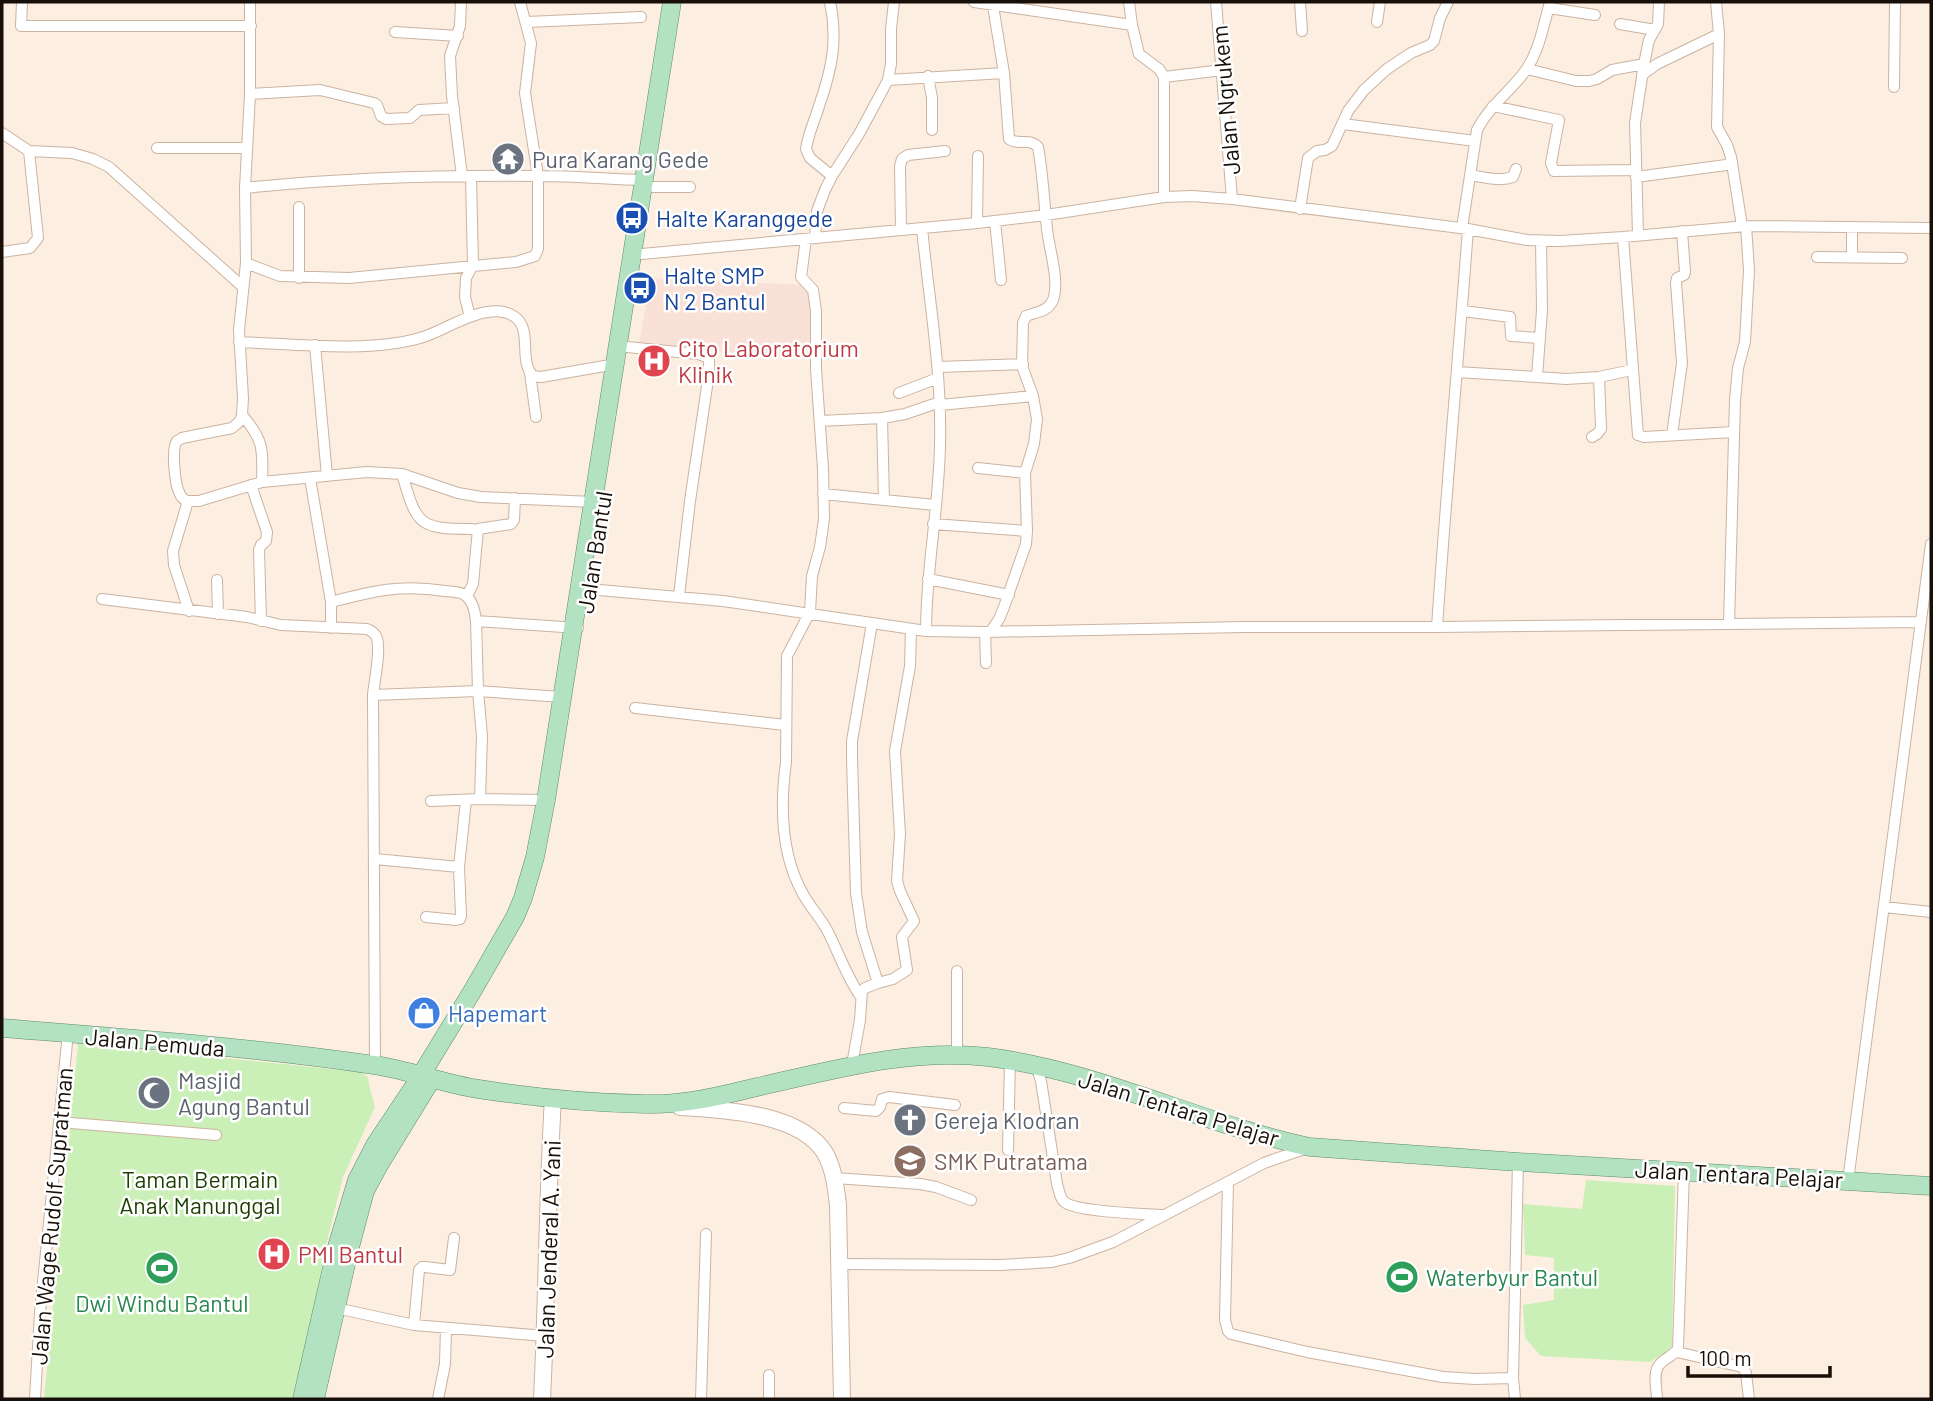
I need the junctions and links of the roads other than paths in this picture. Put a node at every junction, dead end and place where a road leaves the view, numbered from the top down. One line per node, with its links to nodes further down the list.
1 (22, 2): 26 (street)
2 (250, 2): 26 (street)
3 (460, 2): 31 (street)
4 (520, 2): 22 (street)
5 (672, 2): 59 (main road, Jalan Bantul)
6 (680, 2): 59 (main road, Jalan Bantul)
7 (830, 2): 57 (street)
8 (894, 2): 38 (street)
9 (974, 2): 19 (street)
10 (1129, 2): 25 (street)
11 (1216, 2): 34 (street, Jalan Ngrukem)
12 (1300, 2): 28 (street)
13 (1380, 2): 23 (street)
14 (1448, 2): 43 (street)
15 (1660, 2): 27 (street)
16 (1716, 2): 30 (street)
17 (1895, 2): 39 (street)
18 (1549, 5): 20 (street); 32 (street)
19 (993, 6): 25 (street); 35 (street)
20 (1595, 15)
21 (641, 17): 22 (street)
22 (527, 22): 56 (street)
23 (1377, 22)
24 (1620, 24): 27 (street)
25 (1132, 25): 37 (street)
26 (251, 26): 40 (street)
27 (1656, 30): 33 (street)
28 (1302, 31)
29 (395, 32): 31 (street)
30 (1719, 34): 33 (street); 52 (street)
31 (458, 36): 42 (street)
32 (1527, 69): 33 (street); 41 (street)
33 (1643, 69): 54 (street)
34 (1223, 70): 37 (street); 63 (street, Jalan Ngrukem)
35 (1004, 73): 36 (street); 66 (street)
36 (928, 76): 38 (street); 44 (street)
37 (1164, 77): 62 (street)
38 (888, 80): 57 (street)
39 (1895, 87)
40 (250, 94): 42 (street); 48 (street)
41 (1493, 106): 46 (street); 54 (street)
42 (454, 108): 58 (street)
43 (1343, 124): 46 (street); 65 (street)
44 (932, 130)
45 (2, 133): 49 (street)
46 (1475, 141): 55 (street)
47 (157, 148): 48 (street)
48 (247, 148): 61 (street)
49 (29, 150): 80 (street); 89 (street)
50 (945, 151): 74 (street)
51 (978, 156): 68 (street)
52 (1732, 162): 54 (street); 69 (street)
53 (1516, 169): 55 (street)
54 (1636, 173): 76 (street)
55 (1470, 175): 73 (street)
56 (538, 176): 58 (street); 59 (street); 86 (street)
57 (832, 176): 78 (street)
58 (466, 177): 61 (street); 86 (street)
59 (648, 183): 60 (street); 81 (main road, Jalan Bantul); 97 (main road, Jalan Bantul)
60 (690, 187)
61 (245, 188): 85 (street)
62 (1164, 197): 63 (street); 66 (street)
63 (1232, 199): 65 (street)
64 (299, 207): 87 (street)
65 (1300, 209): 73 (street)
66 (1046, 215): 67 (street); 96 (street)
67 (995, 221): 68 (street); 88 (street)
68 (976, 223): 70 (street)
69 (1744, 226): 71 (street); 75 (street); 111 (street)
70 (922, 228): 74 (street); 101 (street)
71 (1852, 228): 72 (street); 83 (street)
72 (1931, 228)
73 (1465, 229): 79 (street); 90 (street)
74 (901, 230): 78 (street)
75 (1682, 231): 76 (street); 112 (street)
76 (1639, 235): 77 (street)
77 (1623, 237): 79 (street); 98 (street)
78 (810, 239): 81 (street); 110 (street)
79 (1541, 241): 92 (street)
80 (2, 252)
81 (642, 254): 95 (main road, Jalan Bantul)
82 (1816, 257): 83 (street)
83 (1852, 257): 84 (street)
84 (1902, 258)
85 (246, 264): 87 (street); 89 (street)
86 (473, 265): 87 (street); 91 (street)
87 (299, 278)
88 (1001, 280)
89 (244, 284): 93 (street)
90 (1463, 310): 92 (street); 99 (street)
91 (470, 317): 94 (street); 100 (street)
92 (1539, 338): 102 (street)
93 (239, 342): 94 (street); 107 (street)
94 (315, 345): 117 (street)
95 (627, 347): 133 (main road, Jalan Bantul); 136 (street)
96 (1023, 364): 101 (street); 105 (street)
97 (615, 365): 100 (street); 125 (main road, Jalan Bantul)
98 (1632, 370): 103 (street); 112 (street)
99 (1457, 372): 102 (street); 147 (street)
100 (530, 373): 108 (street)
101 (938, 373): 104 (street); 106 (street)
102 (1537, 377): 103 (street)
103 (1599, 377): 113 (street)
104 (899, 393)
105 (1033, 396): 106 (street); 115 (street)
106 (940, 404): 109 (street); 126 (street)
107 (242, 415): 119 (street); 124 (street)
108 (536, 417)
109 (882, 418): 110 (street); 123 (street)
110 (820, 421): 121 (street)
111 (1734, 432): 112 (street); 146 (street)
112 (1672, 435)
113 (1592, 437)
114 (978, 468): 115 (street)
115 (1025, 473): 129 (street)
116 (402, 474): 117 (street); 122 (street); 128 (street)
117 (327, 477): 118 (street)
118 (310, 478): 119 (street); 138 (street)
119 (262, 482): 120 (street)
120 (251, 485): 124 (street); 142 (street)
121 (823, 494): 123 (street); 140 (street)
122 (515, 498): 125 (street); 135 (street)
123 (884, 500): 126 (street)
124 (188, 501): 139 (street)
125 (593, 502): 149 (main road, Jalan Bantul)
126 (936, 505): 127 (street)
127 (933, 524): 129 (street); 131 (street)
128 (472, 529)
129 (1027, 531): 134 (street)
130 (1931, 544): 144 (street)
131 (928, 579): 134 (street); 151 (street)
132 (217, 580): 141 (street)
133 (588, 589): 136 (street); 149 (main road, Jalan Bantul)
134 (1009, 595): 152 (street)
135 (467, 596): 138 (street); 143 (street)
136 (680, 596): 140 (street)
137 (102, 599): 139 (street)
138 (331, 602): 148 (street)
139 (189, 611): 141 (street)
140 (810, 612): 145 (street); 158 (street)
141 (218, 614): 142 (street)
142 (261, 621): 148 (street)
143 (476, 621): 149 (street); 154 (street)
144 (1921, 622): 146 (street); 165 (street)
145 (872, 623): 150 (street); 169 (street)
146 (1729, 624): 147 (street)
147 (1437, 627): 152 (street)
148 (331, 628): 155 (street)
149 (578, 628): 156 (main road, Jalan Bantul); 178 (main road, Jalan Bantul)
150 (911, 629): 151 (street); 169 (street)
151 (926, 631): 152 (street)
152 (988, 632): 153 (street)
153 (986, 663)
154 (478, 691): 155 (street); 156 (street); 159 (street)
155 (373, 695): 163 (street)
156 (562, 697): 161 (main road, Jalan Bantul)
157 (635, 709): 158 (street)
158 (785, 725): 170 (street)
159 (480, 799): 160 (street); 161 (street)
160 (466, 800): 162 (street); 164 (street)
161 (546, 800): 178 (main road, Jalan Bantul)
162 (431, 801)
163 (374, 859): 164 (street); 175 (street)
164 (459, 867): 167 (street)
165 (1884, 907): 166 (street); 190 (street)
166 (1931, 912)
167 (426, 917)
168 (957, 971): 173 (street)
169 (878, 983): 170 (street)
170 (862, 997): 176 (street)
171 (2, 1028): 172 (main road, Jalan Pemuda)
172 (68, 1033): 175 (main road, Jalan Pemuda); 183 (street, Jalan Wage Rudolf Supratman)
173 (957, 1055): 174 (main road, Jalan Tentara Pelajar); 176 (main road, Jalan Tentara Pelajar)
174 (1010, 1060): 177 (main road, Jalan Tentara Pelajar); 186 (street)
175 (376, 1065): 178 (main road, Jalan Pemuda)
176 (852, 1065): 180 (main road, Jalan Tentara Pelajar)
177 (1036, 1065): 185 (main road, Jalan Tentara Pelajar); 194 (street)
178 (427, 1076): 179 (main road, Jalan Tentara Pelajar); 198 (main road); 206 (main road)
179 (553, 1098): 180 (main road, Jalan Tentara Pelajar); 201 (main road, Jalan Jenderal A. Yani)
180 (628, 1103): 189 (main road)
181 (955, 1105): 182 (street)
182 (844, 1108)
183 (59, 1122): 184 (street); 205 (street, Jalan Wage Rudolf Supratman)
184 (216, 1135)
185 (1310, 1147): 187 (main road, Jalan Tentara Pelajar); 191 (street)
186 (1008, 1150)
187 (1518, 1162): 188 (main road, Jalan Tentara Pelajar); 204 (street)
188 (1684, 1171): 190 (main road, Jalan Tentara Pelajar); 202 (street)
189 (835, 1178): 193 (street); 197 (main road)
190 (1848, 1181): 192 (main road, Jalan Tentara Pelajar)
191 (1228, 1182): 194 (street); 204 (street)
192 (1931, 1186)
193 (971, 1200)
194 (1166, 1215): 197 (street)
195 (706, 1234): 210 (street)
196 (454, 1238): 199 (street)
197 (839, 1264): 212 (main road)
198 (336, 1308): 199 (street); 207 (main road)
199 (414, 1325): 200 (street)
200 (446, 1328): 201 (street); 208 (street)
201 (545, 1336): 209 (main road, Jalan Jenderal A. Yani)
202 (1677, 1352): 214 (street); 215 (street)
203 (769, 1375): 211 (street)
204 (1513, 1378): 213 (street)
205 (34, 1399)
206 (302, 1399)
207 (315, 1399)
208 (438, 1399)
209 (542, 1399)
210 (701, 1399)
211 (769, 1399)
212 (842, 1399)
213 (1515, 1399)
214 (1657, 1399)
215 (1749, 1399)

